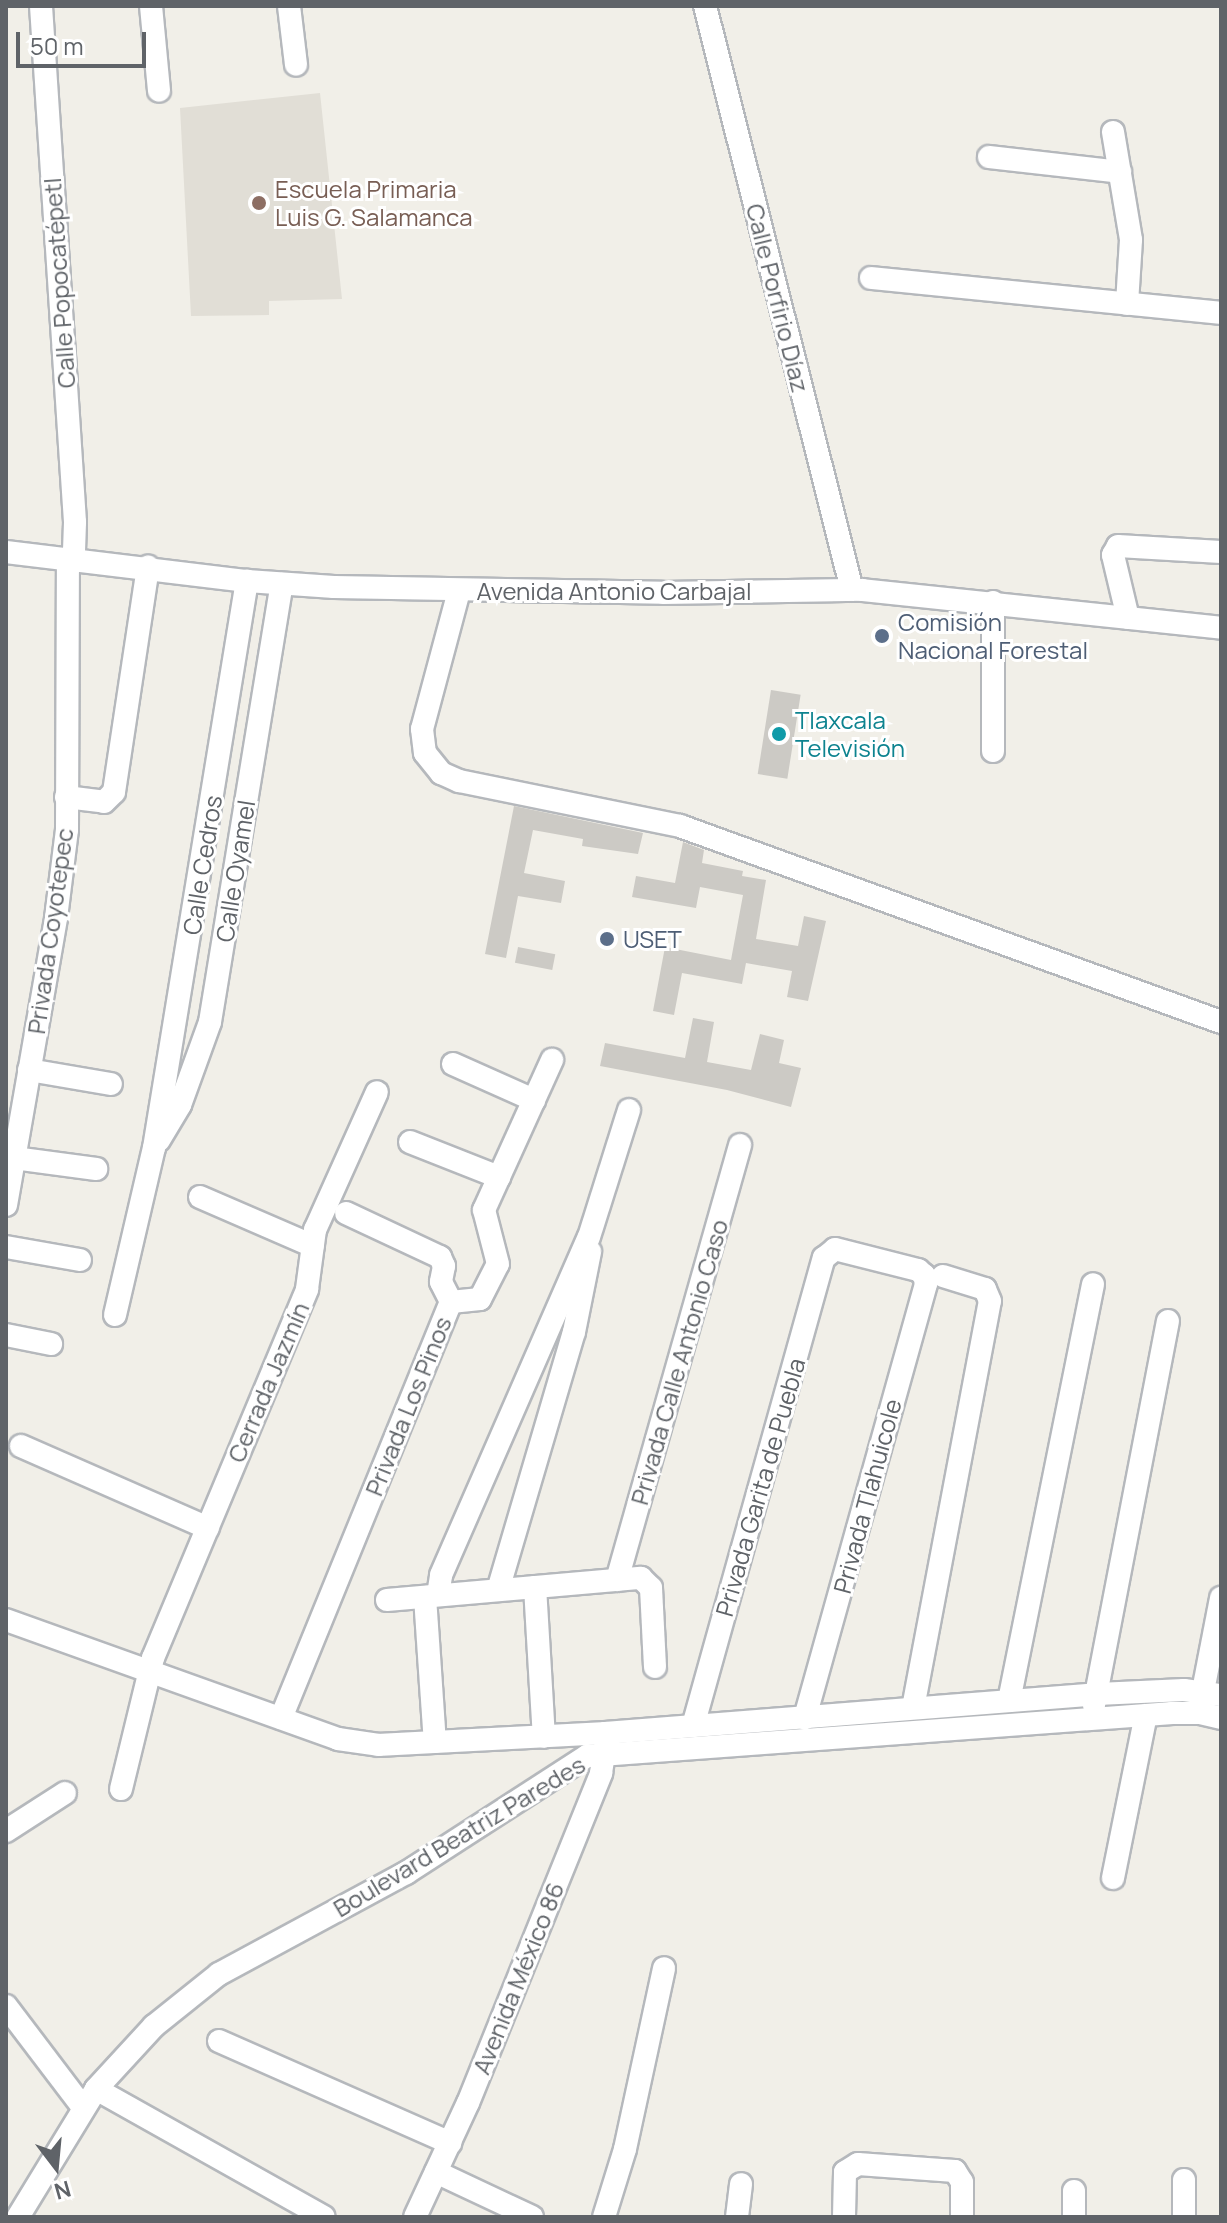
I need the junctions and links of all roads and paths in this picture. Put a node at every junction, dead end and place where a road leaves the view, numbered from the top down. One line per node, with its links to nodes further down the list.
1 (41, 6): 15 (street, Calle Popocatépetl)
2 (151, 6): 6 (street)
3 (289, 6): 5 (street)
4 (705, 6): 19 (street, Calle Porfirio Díaz)
5 (296, 65)
6 (159, 91)
7 (1113, 132): 9 (street)
8 (989, 157): 9 (street)
9 (1120, 172): 11 (street)
10 (871, 278): 11 (street)
11 (1127, 304): 12 (street)
12 (1221, 313)
13 (6, 552): 15 (street, Avenida Antonio Carbajal)
14 (1221, 552): 22 (street)
15 (72, 559): 16 (street, Avenida Antonio Carbajal); 25 (street, Privada Coyotepec)
16 (148, 567): 17 (street, Avenida Antonio Carbajal); 25 (street)
17 (247, 581): 18 (street, Avenida Antonio Carbajal); 26 (street, Calle Cedros)
18 (282, 584): 20 (street, Avenida Antonio Carbajal); 27 (street, Calle Oyamel)
19 (852, 590): 20 (street, Avenida Antonio Carbajal); 21 (street, Avenida Antonio Carbajal)
20 (459, 591): 28 (street)
21 (993, 602): 22 (street, Avenida Antonio Carbajal); 24 (street)
22 (1128, 618): 23 (street, Avenida Antonio Carbajal)
23 (1221, 628)
24 (993, 751)
25 (66, 797): 31 (street, Privada Coyotepec)
26 (200, 874): 27 (street); 38 (street, Calle Cedros)
27 (233, 880): 38 (street, Calle Oyamel)
28 (1221, 1022)
29 (552, 1060): 34 (street, Privada Los Pinos)
30 (453, 1064): 34 (street)
31 (29, 1070): 32 (street); 39 (street, Privada Coyotepec)
32 (111, 1084)
33 (377, 1092): 46 (street, Cerrada Jazmín)
34 (534, 1100): 41 (street, Privada Los Pinos)
35 (629, 1110): 45 (street)
36 (410, 1142): 41 (street)
37 (740, 1145): 58 (street, Privada Calle Antonio Caso)
38 (154, 1148): 52 (street)
39 (14, 1158): 40 (street); 43 (street, Privada Coyotepec)
40 (96, 1169)
41 (499, 1177): 51 (street, Privada Los Pinos)
42 (200, 1197): 46 (street)
43 (6, 1205)
44 (346, 1213): 51 (street)
45 (589, 1237): 60 (street); 61 (street)
46 (313, 1246): 57 (street, Cerrada Jazmín)
47 (6, 1247): 48 (street)
48 (80, 1260)
49 (933, 1276): 70 (street); 73 (street, Privada Tlahuicole); 76 (street, Privada Garita de Puebla)
50 (1093, 1284): 69 (street)
51 (451, 1302): 72 (street, Privada Los Pinos)
52 (115, 1315)
53 (1168, 1321): 68 (street)
54 (6, 1335): 55 (street)
55 (51, 1344)
56 (21, 1446): 57 (street)
57 (208, 1528): 66 (street, Cerrada Jazmín)
58 (617, 1580): 59 (street); 65 (street)
59 (535, 1587): 60 (street); 77 (street)
60 (498, 1590): 61 (street)
61 (432, 1596): 63 (street); 78 (street)
62 (1221, 1598): 67 (street)
63 (387, 1600)
64 (7, 1624): 66 (street, Boulevard Beatriz Paredes)
65 (655, 1667)
66 (149, 1671): 72 (street, Boulevard Beatriz Paredes); 80 (street, Cerrada Jazmín)
67 (1212, 1693): 68 (street, Boulevard Beatriz Paredes)
68 (1096, 1694): 69 (street, Boulevard Beatriz Paredes); 75 (street)
69 (1009, 1701): 70 (street, Boulevard Beatriz Paredes)
70 (913, 1708): 73 (street, Boulevard Beatriz Paredes)
71 (1146, 1715): 74 (street, Boulevard Beatriz Paredes); 75 (street, Boulevard Beatriz Paredes); 83 (street)
72 (281, 1718): 78 (street, Boulevard Beatriz Paredes)
73 (805, 1718): 76 (street, Boulevard Beatriz Paredes)
74 (1221, 1718)
75 (1092, 1719): 79 (street, Boulevard Beatriz Paredes)
76 (693, 1726): 79 (street, Boulevard Beatriz Paredes)
77 (544, 1737): 78 (street, Boulevard Beatriz Paredes); 79 (street, Boulevard Beatriz Paredes)
78 (435, 1742)
79 (605, 1744): 87 (street, Boulevard Beatriz Paredes); 88 (street, Avenida México 86)
80 (121, 1789)
81 (65, 1793): 82 (street)
82 (6, 1831)
83 (1113, 1878)
84 (664, 1968): 99 (street)
85 (6, 2006): 87 (street)
86 (219, 2041): 88 (street)
87 (89, 2098): 95 (street, Boulevard Beatriz Paredes); 96 (street)
88 (450, 2143): 89 (street, Avenida México 86)
89 (436, 2172): 94 (street); 97 (street, Avenida México 86)
90 (1184, 2180): 104 (street)
91 (741, 2184): 100 (street)
92 (1074, 2191): 103 (street)
93 (6, 2204): 95 (street)
94 (504, 2211): 98 (street)
95 (17, 2217)
96 (324, 2217)
97 (415, 2217)
98 (532, 2217)
99 (604, 2217)
100 (737, 2217)
101 (844, 2217): 102 (street)
102 (962, 2217)
103 (1074, 2217)
104 (1184, 2217)

